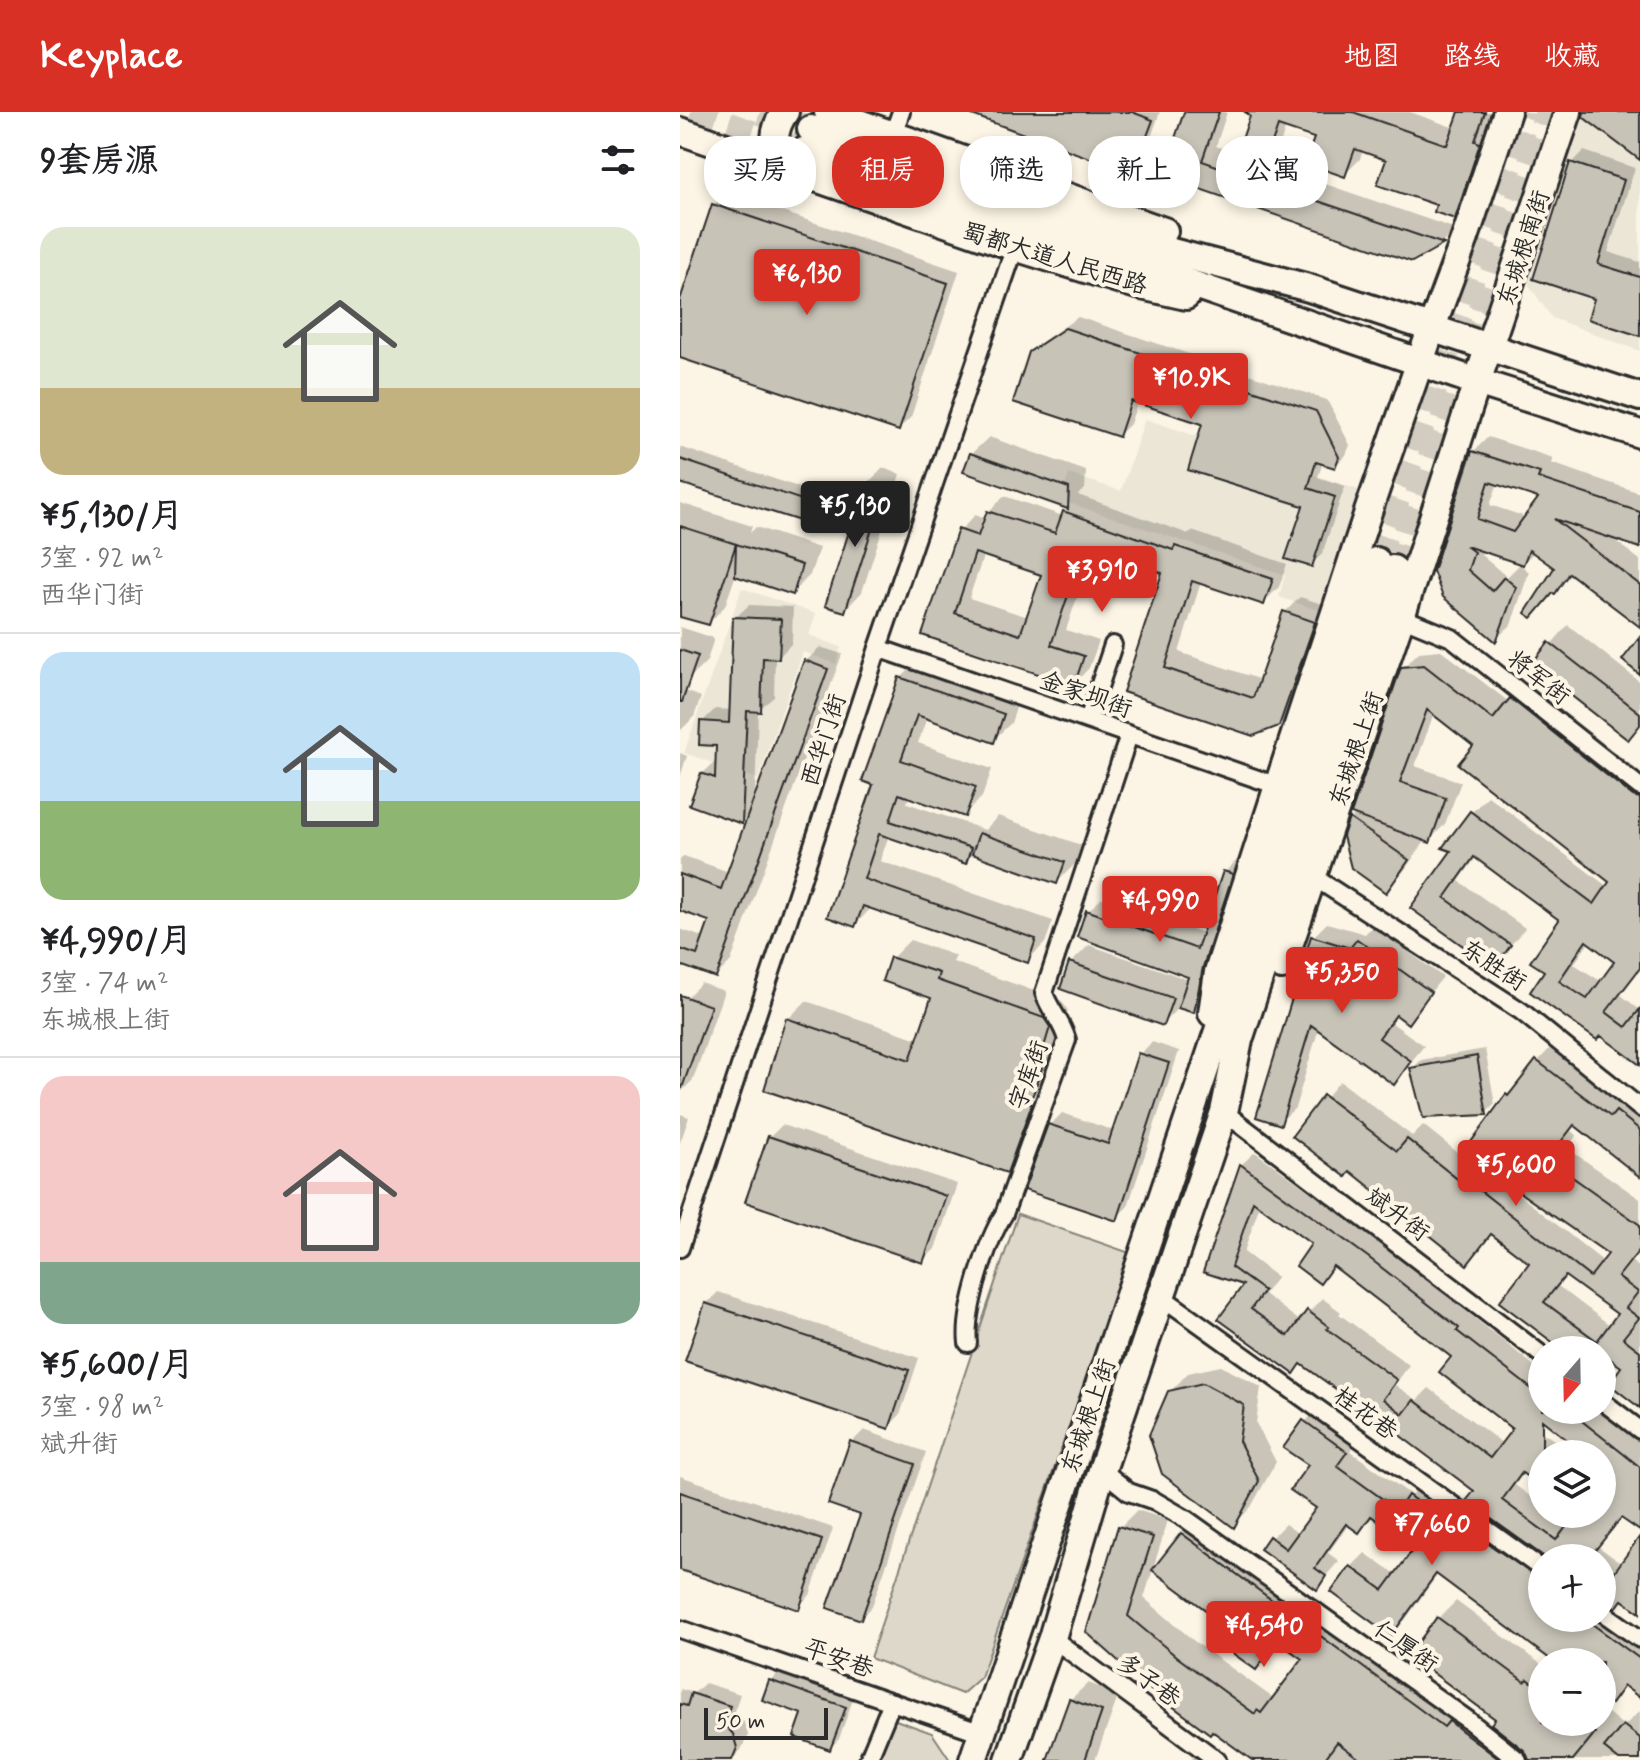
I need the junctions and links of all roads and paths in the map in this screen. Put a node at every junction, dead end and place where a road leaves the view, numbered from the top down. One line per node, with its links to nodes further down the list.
1 (785, 112): 7 (main road)
2 (1507, 112): 13 (main road)
3 (1568, 112): 14 (main road, 东城根南街)
4 (897, 123): 6 (main road, 蜀都大道人民西路); 11 (main road, 蜀都大道人民西路)
5 (680, 131): 8 (main road, 蜀都大道人民西路)
6 (814, 131): 11 (main road, 蜀都大道人民西路); 12 (main road, 蜀都大道人民西路)
7 (775, 136)
8 (704, 139)
9 (816, 178): 10 (main road, 蜀都大道人民西路)
10 (1015, 247): 12 (main road, 蜀都大道人民西路); 21 (street, 西华门街)
11 (1309, 288): 13 (main road, 蜀都大道人民西路)
12 (1298, 322): 15 (main road, 蜀都大道人民西路)
13 (1432, 327): 14 (main road, 蜀都大道人民西路); 15 (main road)
14 (1490, 347): 16 (main road, 东城根南街); 17 (main road, 蜀都大道人民西路)
15 (1421, 363): 16 (main road, 蜀都大道人民西路); 24 (main road, 东城根上街)
16 (1477, 382): 18 (main road, 蜀都大道人民西路); 19 (main road, 东城根上街)
17 (1640, 397)
18 (1640, 434)
19 (1401, 617): 25 (street, 将军街); 26 (main road, 东城根上街)
20 (1113, 645): 22 (street)
21 (878, 648): 22 (street, 金家坝街); 30 (street, 西华门街)
22 (1088, 720): 23 (street, 金家坝街)
23 (1129, 735): 24 (street, 金家坝街); 32 (street, 字库街)
24 (1278, 786): 27 (main road, 东城根上街)
25 (1640, 787)
26 (1312, 876): 28 (street, 东胜街); 29 (main road, 东城根上街)
27 (1203, 1072): 29 (main road, 东城根上街); 43 (main road, 东城根上街)
28 (1640, 1108)
29 (1224, 1112): 31 (main road, 东城根上街); 33 (street, 斌升街)
30 (680, 1248)
31 (1162, 1297): 36 (main road, 东城根上街); 37 (street, 桂花巷)
32 (968, 1343)
33 (1528, 1344)
34 (1616, 1412): 35 (street)
35 (1640, 1430)
36 (1102, 1470): 40 (main road, 东城根上街); 48 (street, 仁厚街)
37 (1528, 1559)
38 (1616, 1622): 41 (street)
39 (680, 1629): 42 (street, 平安巷)
40 (1052, 1638): 46 (main road, 东城根上街); 47 (street, 多子巷)
41 (1640, 1639)
42 (892, 1702): 43 (street, 平安巷); 44 (street)
43 (982, 1733): 45 (main road, 东城根上街)
44 (868, 1760)
45 (973, 1760)
46 (1009, 1760)
47 (1217, 1760)
48 (1518, 1760)

